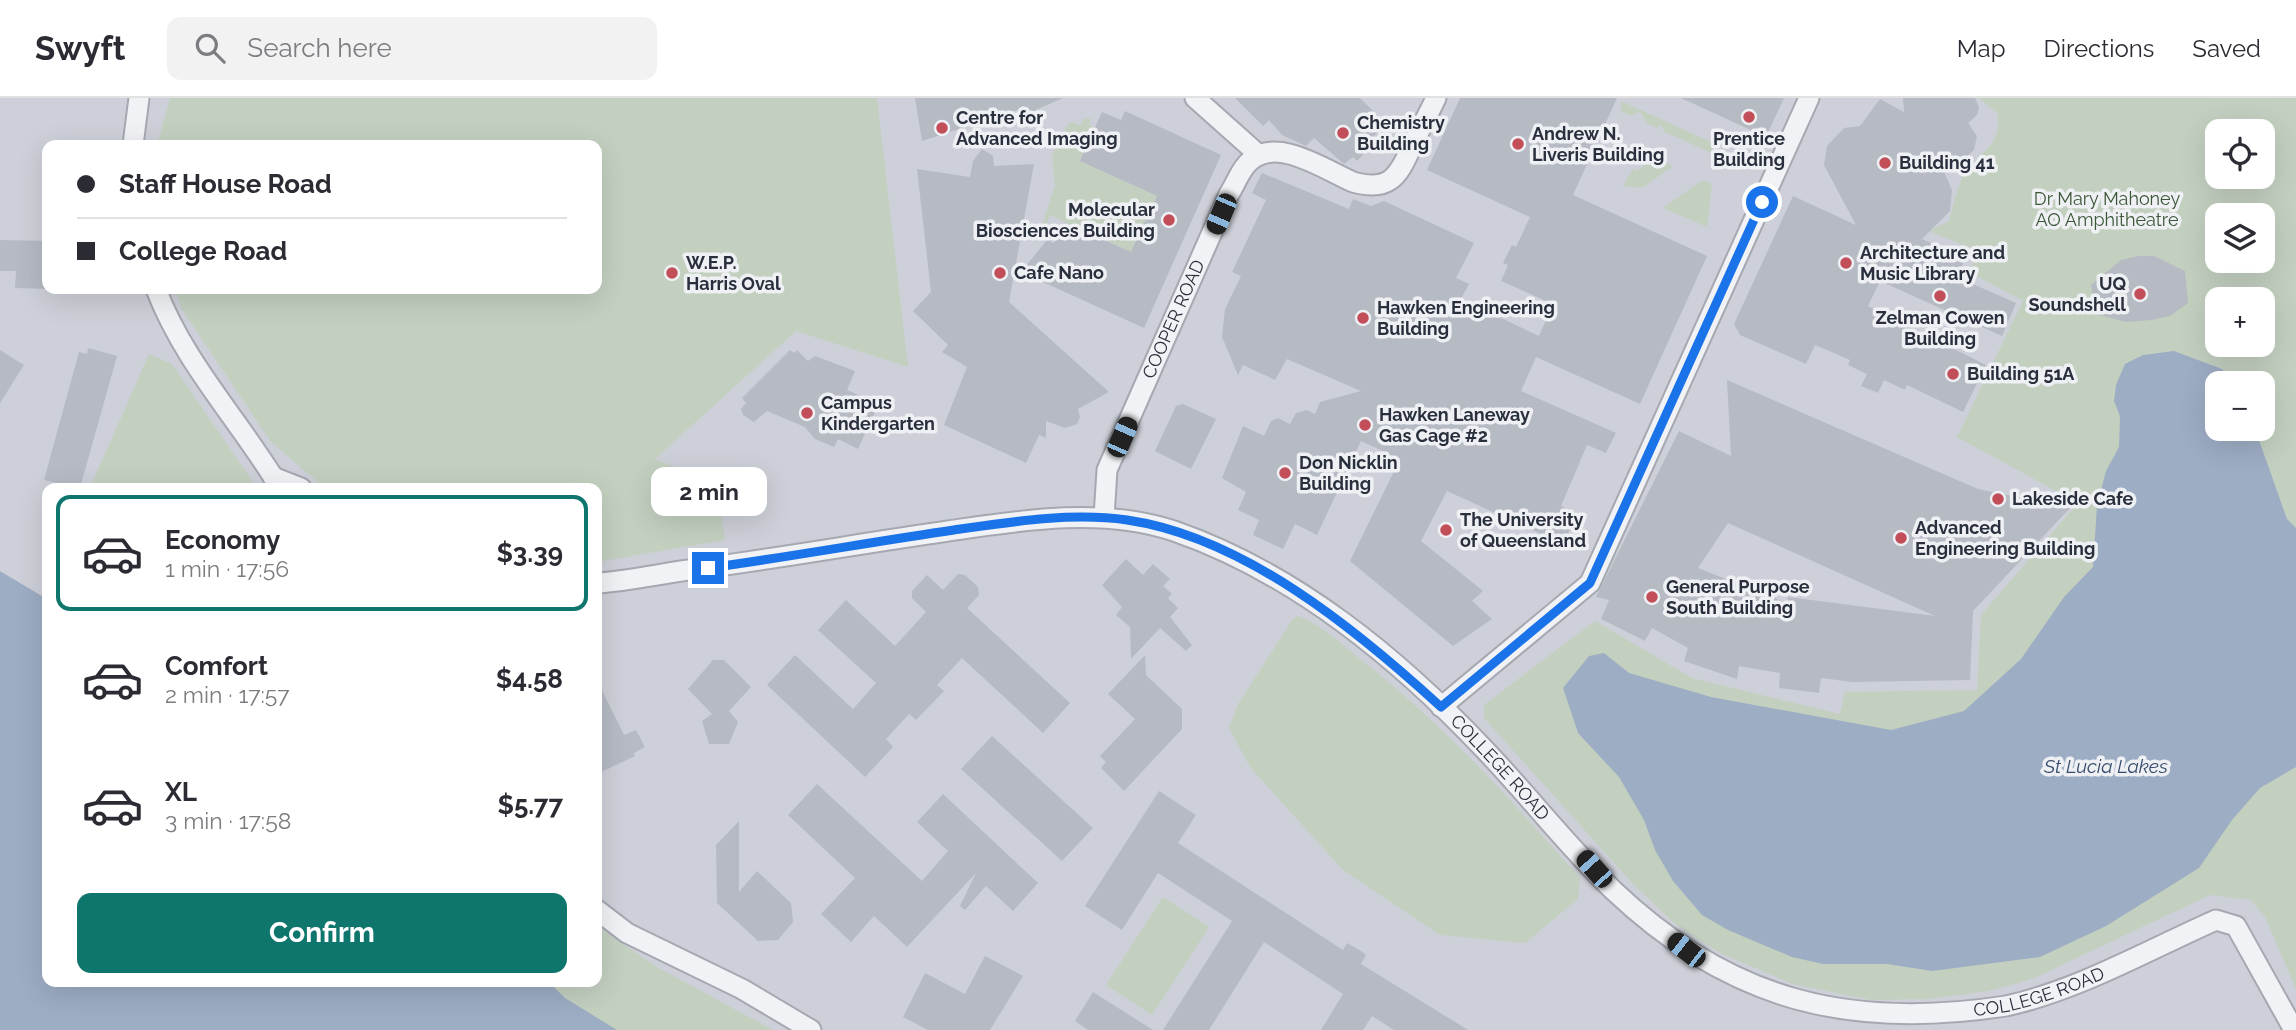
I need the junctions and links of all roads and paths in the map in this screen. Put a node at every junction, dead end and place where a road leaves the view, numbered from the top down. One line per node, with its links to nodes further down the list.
1 (139, 98): 5 (street)
2 (1195, 98): 6 (street)
3 (1436, 98): 6 (street)
4 (1809, 98): 11 (street)
5 (134, 140)
6 (1259, 155): 9 (street, COOPER ROAD)
7 (158, 294): 8 (street)
8 (277, 483)
9 (1104, 517): 10 (street, COLLEGE ROAD); 11 (street, COLLEGE ROAD)
10 (602, 582)
11 (1441, 707): 14 (street, COLLEGE ROAD)
12 (602, 914): 13 (street)
13 (811, 1030)
14 (2294, 1030)

